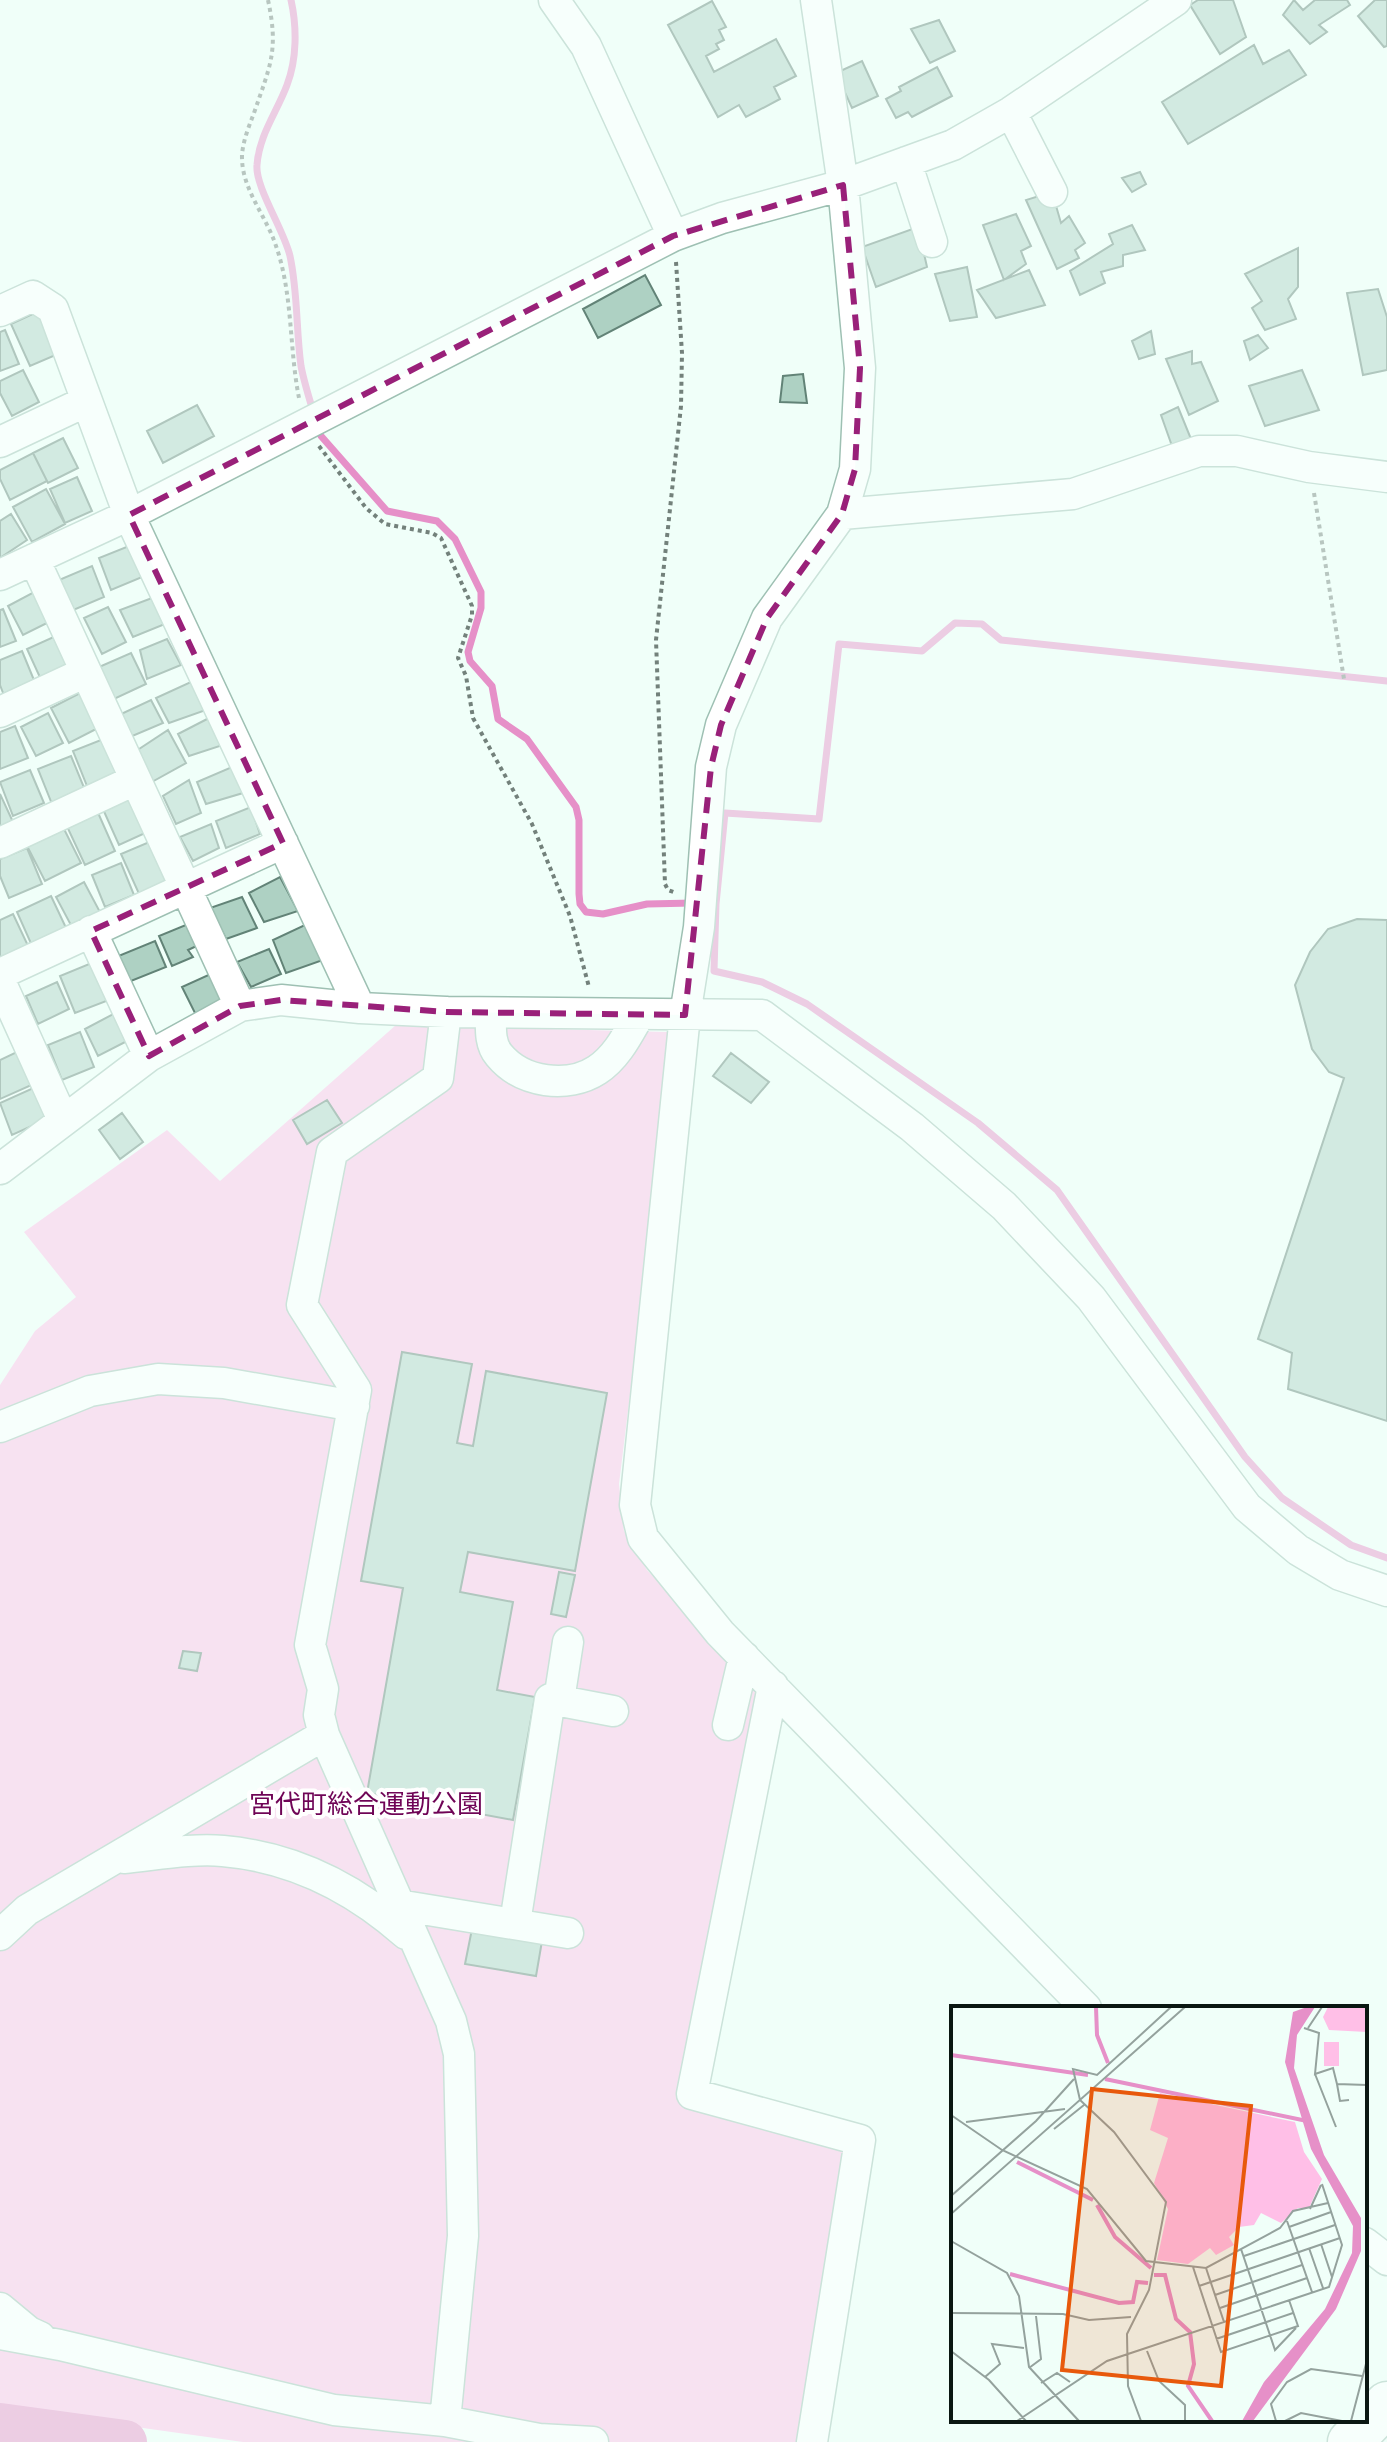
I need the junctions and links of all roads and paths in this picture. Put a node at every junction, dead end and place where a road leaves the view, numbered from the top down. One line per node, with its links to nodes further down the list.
1 (268, 0): 13 (path)
2 (554, 0): 9 (street)
3 (816, 0): 7 (street)
4 (1176, 0): 5 (street)
5 (1011, 112): 6 (street); 8 (street)
6 (906, 162): 7 (street); 10 (street)
7 (843, 185): 9 (street); 17 (street)
8 (1052, 192)
9 (673, 236): 13 (street); 28 (path)
10 (932, 242)
11 (0, 311): 12 (street)
12 (87, 401): 14 (street); 18 (street)
13 (305, 426): 18 (street); 36 (path)
14 (0, 442)
15 (1309, 467): 16 (street); 17 (street); 22 (path)
16 (1387, 477)
17 (842, 514): 28 (street)
18 (129, 515): 19 (street); 26 (street)
19 (34, 559): 20 (street); 21 (street)
20 (0, 575)
21 (86, 672): 23 (street); 24 (street)
22 (1344, 679)
23 (0, 712)
24 (135, 780): 25 (street); 27 (street)
25 (0, 843)
26 (283, 843): 27 (street); 33 (street)
27 (185, 888): 29 (street); 32 (street)
28 (702, 892): 38 (street)
29 (91, 931): 30 (street); 39 (street)
30 (0, 974)
31 (0, 981): 40 (street)
32 (240, 1006): 33 (street); 39 (street)
33 (360, 1008): 34 (street)
34 (446, 1012): 35 (street); 42 (street)
35 (491, 1013): 36 (street); 37 (street)
36 (593, 1014): 37 (street)
37 (639, 1015): 38 (street)
38 (685, 1015): 44 (street); 46 (street)
39 (149, 1056): 40 (street)
40 (63, 1120): 41 (street)
41 (0, 1169)
42 (354, 1406): 43 (street); 51 (street)
43 (0, 1427)
44 (1387, 1591)
45 (568, 1642): 48 (street)
46 (744, 1657): 47 (street); 50 (street)
47 (773, 1686): 58 (street); 67 (street)
48 (559, 1700): 49 (street); 54 (street)
49 (613, 1711)
50 (728, 1725)
51 (324, 1735): 52 (street); 53 (street)
52 (115, 1858): 56 (street); 57 (street)
53 (398, 1905): 54 (street); 57 (street)
54 (515, 1923): 55 (street)
55 (568, 1933)
56 (0, 1935)
57 (416, 1943): 65 (street)
58 (1084, 2006)
59 (1367, 2245): 60 (street)
60 (1387, 2260)
61 (0, 2308): 63 (street)
62 (0, 2334): 63 (street)
63 (60, 2345): 65 (street)
64 (1387, 2404): 68 (highway)
65 (445, 2421): 66 (street)
66 (593, 2442)
67 (812, 2442)
68 (1350, 2442)

